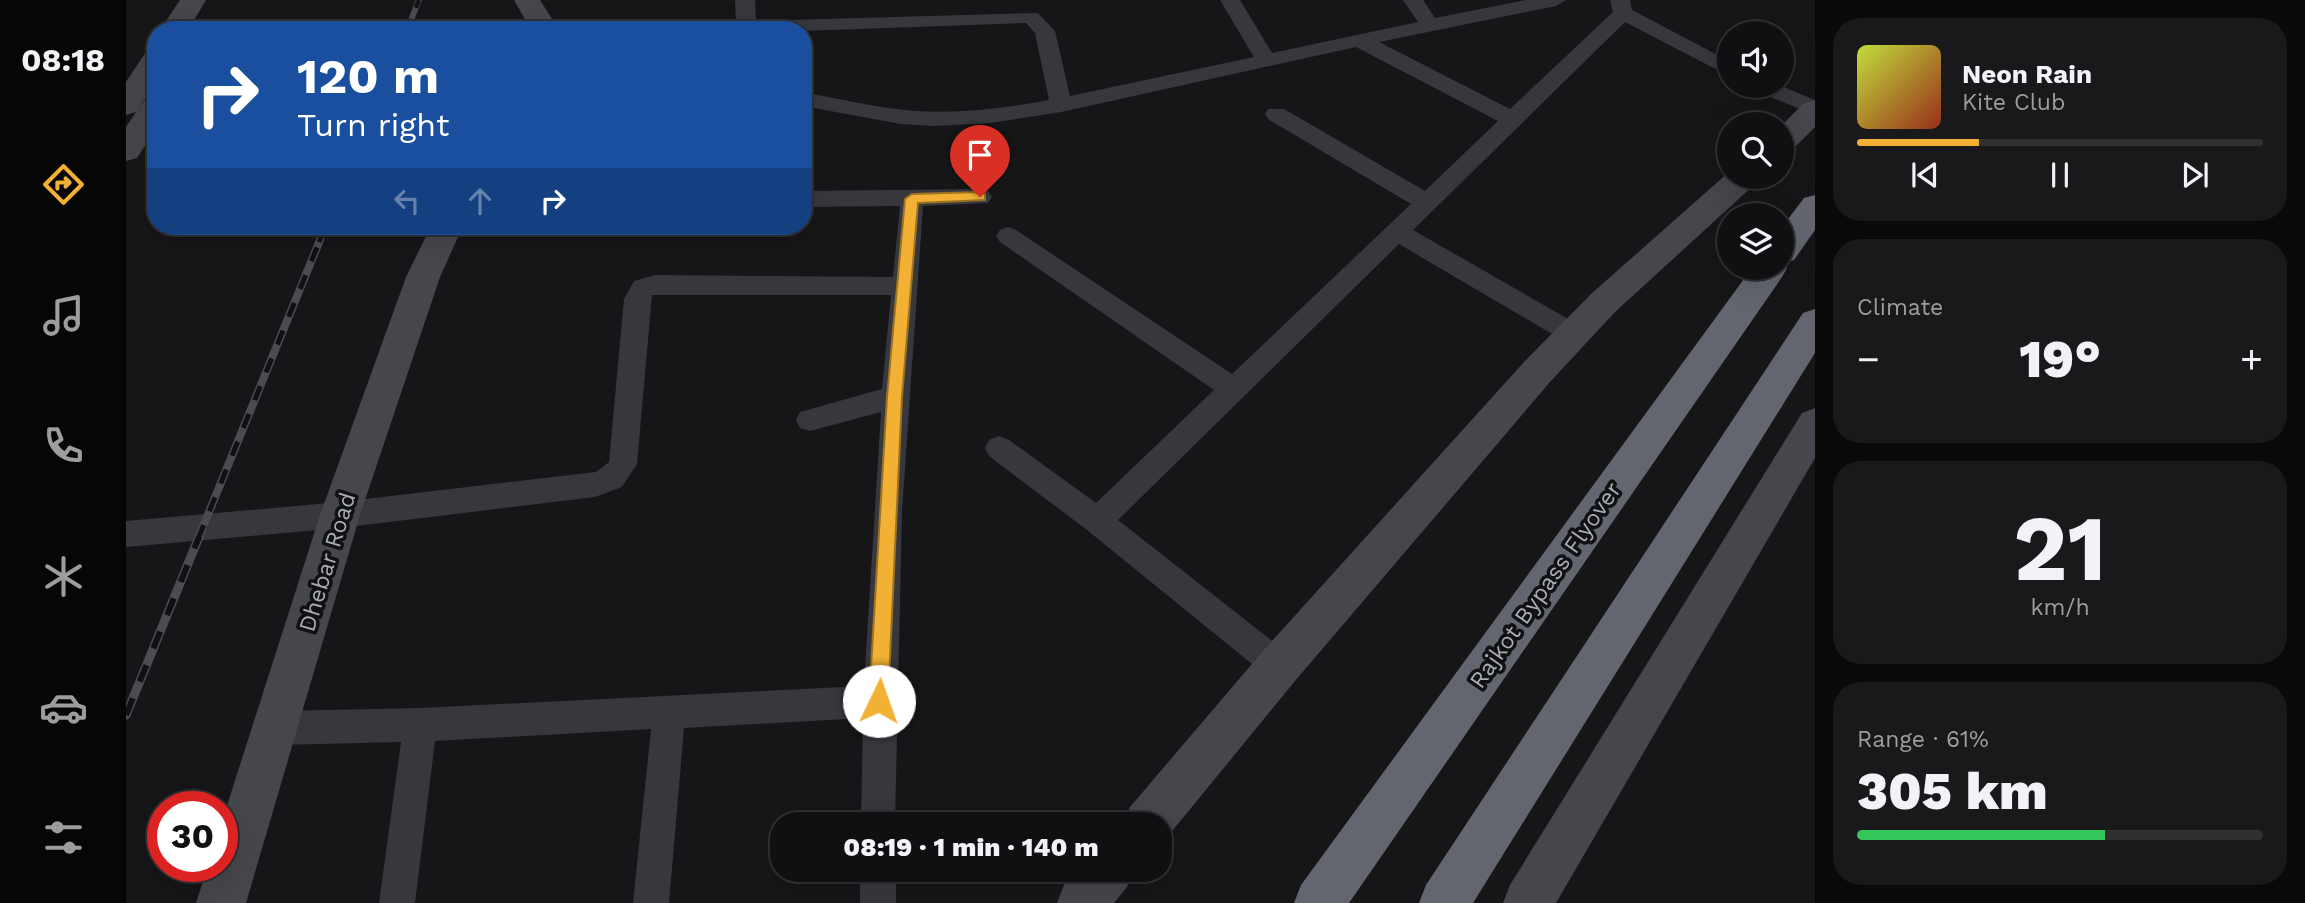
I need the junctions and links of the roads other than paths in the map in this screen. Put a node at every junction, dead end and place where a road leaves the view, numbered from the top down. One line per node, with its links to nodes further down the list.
1 (527, 0): 7 (street)
2 (745, 0): 8 (street)
3 (1230, 0): 12 (street)
4 (1413, 0): 9 (street)
5 (1556, 0): 9 (street)
6 (1622, 7): 13 (street); 20 (street)
7 (540, 21)
8 (746, 21)
9 (1429, 24): 11 (street)
10 (812, 25): 17 (street)
11 (1358, 40): 12 (street); 20 (street)
12 (1267, 62): 17 (street)
13 (1717, 62)
14 (141, 92): 22 (street)
15 (1790, 98): 18 (street)
16 (812, 101): 17 (street)
17 (1061, 105)
18 (1815, 109): 21 (street)
19 (1276, 114): 27 (street)
20 (1512, 119): 27 (street)
21 (1794, 130)
22 (126, 151)
23 (1730, 189): 34 (street)
24 (980, 197): 26 (street)
25 (812, 199): 26 (street)
26 (912, 199): 32 (street)
27 (1426, 202): 28 (street)
28 (1395, 231): 34 (street); 35 (street)
29 (443, 235): 40 (street, Dhebar Road)
30 (1008, 236): 35 (street)
31 (1761, 280): 57 (highway, Rajkot Bypass Flyover)
32 (904, 286): 36 (street); 40 (street)
33 (1815, 323): 58 (highway)
34 (1573, 334): 43 (street)
35 (1233, 389): 41 (street)
36 (895, 397): 37 (street); 44 (street)
37 (810, 420)
38 (1815, 424): 59 (street)
39 (999, 448): 41 (street)
40 (340, 515): 42 (street); 47 (street, Dhebar Road)
41 (1097, 521): 43 (street)
42 (126, 534)
43 (1279, 666): 49 (street)
44 (879, 701): 45 (street); 48 (street)
45 (669, 710): 46 (street); 54 (street)
46 (420, 725): 47 (street); 53 (street)
47 (277, 728): 52 (street, Dhebar Road)
48 (878, 812)
49 (1157, 812)
50 (878, 882): 55 (street)
51 (1100, 882): 56 (street)
52 (221, 903)
53 (397, 903)
54 (650, 903)
55 (878, 903)
56 (1082, 903)
57 (1320, 903)
58 (1444, 903)
59 (1528, 903)

